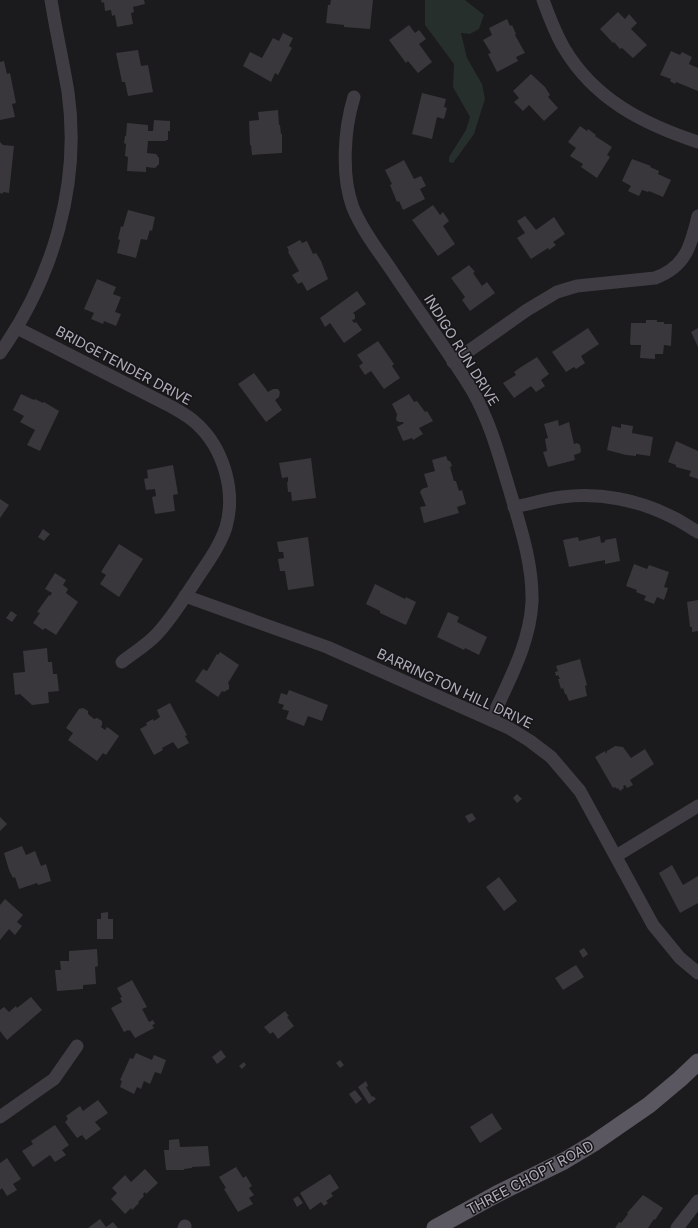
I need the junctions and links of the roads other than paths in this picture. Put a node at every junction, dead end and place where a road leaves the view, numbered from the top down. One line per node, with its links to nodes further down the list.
1 (51, 0): 6 (street)
2 (543, 0): 4 (street)
3 (354, 97): 8 (street, INDIGO RUN DRIVE)
4 (698, 142)
5 (698, 216): 8 (street)
6 (17, 328): 7 (street); 11 (street, BRIDGETENDER DRIVE)
7 (0, 353)
8 (453, 362): 9 (street, INDIGO RUN DRIVE)
9 (514, 507): 10 (street); 13 (street, INDIGO RUN DRIVE)
10 (698, 532)
11 (185, 596): 12 (street, BRIDGETENDER DRIVE); 13 (street, BARRINGTON HILL DRIVE)
12 (122, 662)
13 (491, 720): 15 (street, BARRINGTON HILL DRIVE)
14 (698, 806): 15 (street)
15 (616, 856): 16 (street, BARRINGTON HILL DRIVE)
16 (698, 973)
17 (77, 1046): 19 (street)
18 (698, 1062): 21 (main road, THREE CHOPT ROAD)
19 (0, 1117)
20 (698, 1201): 22 (street)
21 (435, 1228)
22 (677, 1228)

